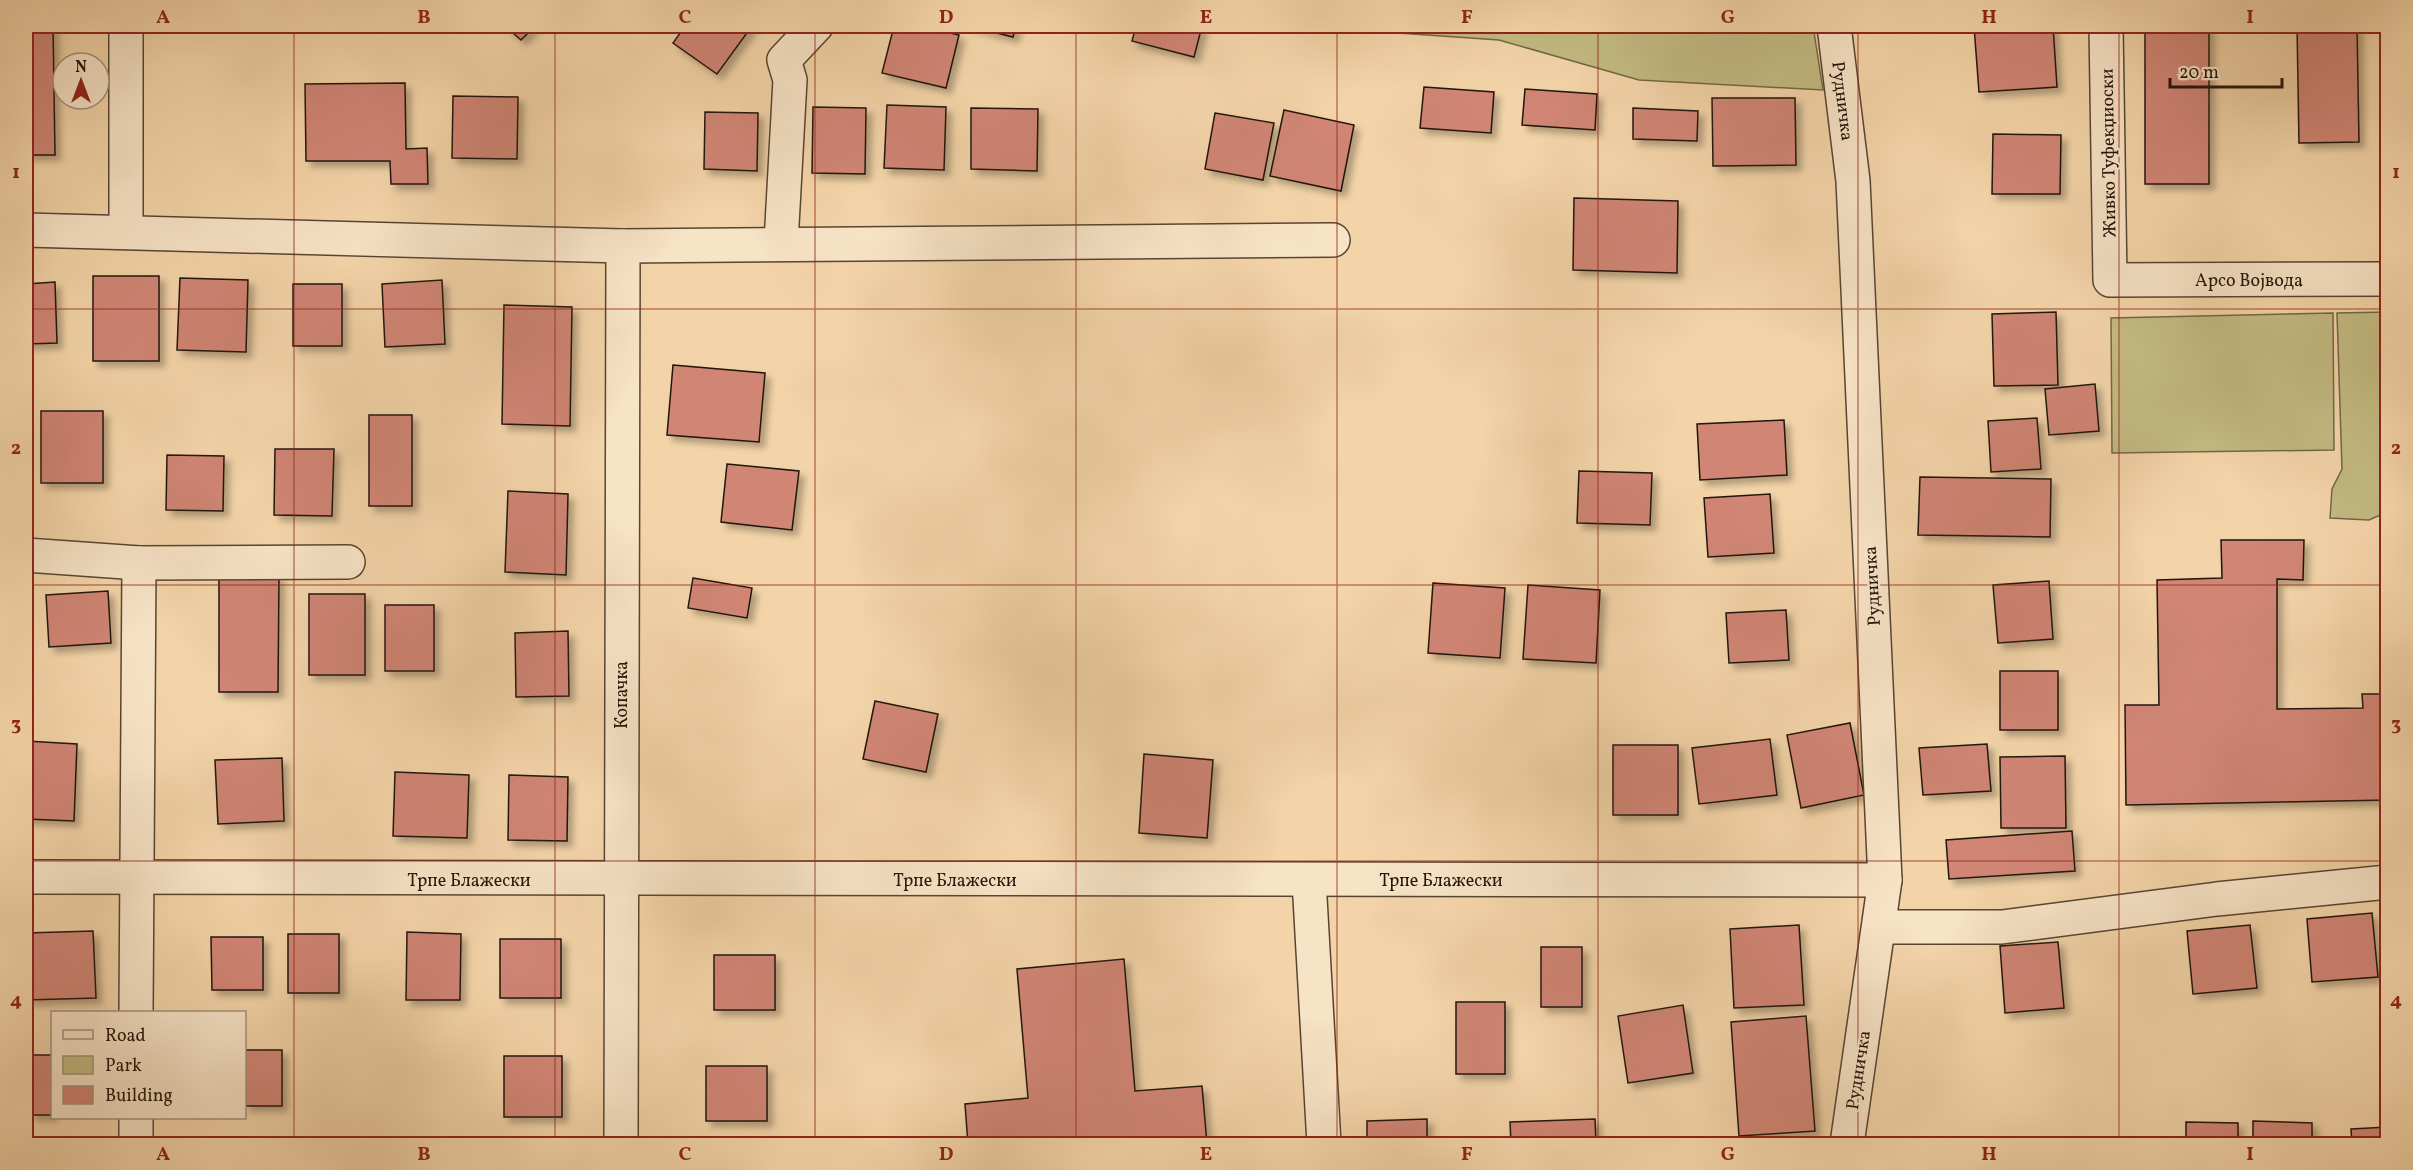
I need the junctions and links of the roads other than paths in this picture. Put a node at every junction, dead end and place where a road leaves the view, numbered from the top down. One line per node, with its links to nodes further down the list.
1 (126, 26): 6 (street)
2 (816, 26): 8 (street)
3 (1834, 26): 19 (street, Рудничка)
4 (2106, 26): 11 (street, Живко Туфекџиоски)
5 (26, 230): 6 (street)
6 (126, 232): 9 (street)
7 (1333, 240): 8 (street)
8 (781, 243): 9 (street)
9 (623, 246): 17 (street, Копачка)
10 (2388, 279): 11 (street, Арсо Војвода)
11 (2110, 280)
12 (26, 555): 14 (street)
13 (348, 562): 14 (street)
14 (139, 563): 16 (street)
15 (26, 878): 16 (street, Трпе Блажески)
16 (136, 879): 17 (street, Трпе Блажески); 22 (street)
17 (621, 880): 18 (street, Трпе Блажески); 25 (street, Копачка)
18 (1309, 880): 19 (street, Трпе Блажески); 26 (street)
19 (1885, 880): 21 (street, Рудничка)
20 (2388, 882): 21 (street)
21 (1880, 927): 27 (street, Рудничка)
22 (136, 1011)
23 (136, 1119): 24 (street)
24 (136, 1144)
25 (621, 1144)
26 (1324, 1144)
27 (1847, 1144)

